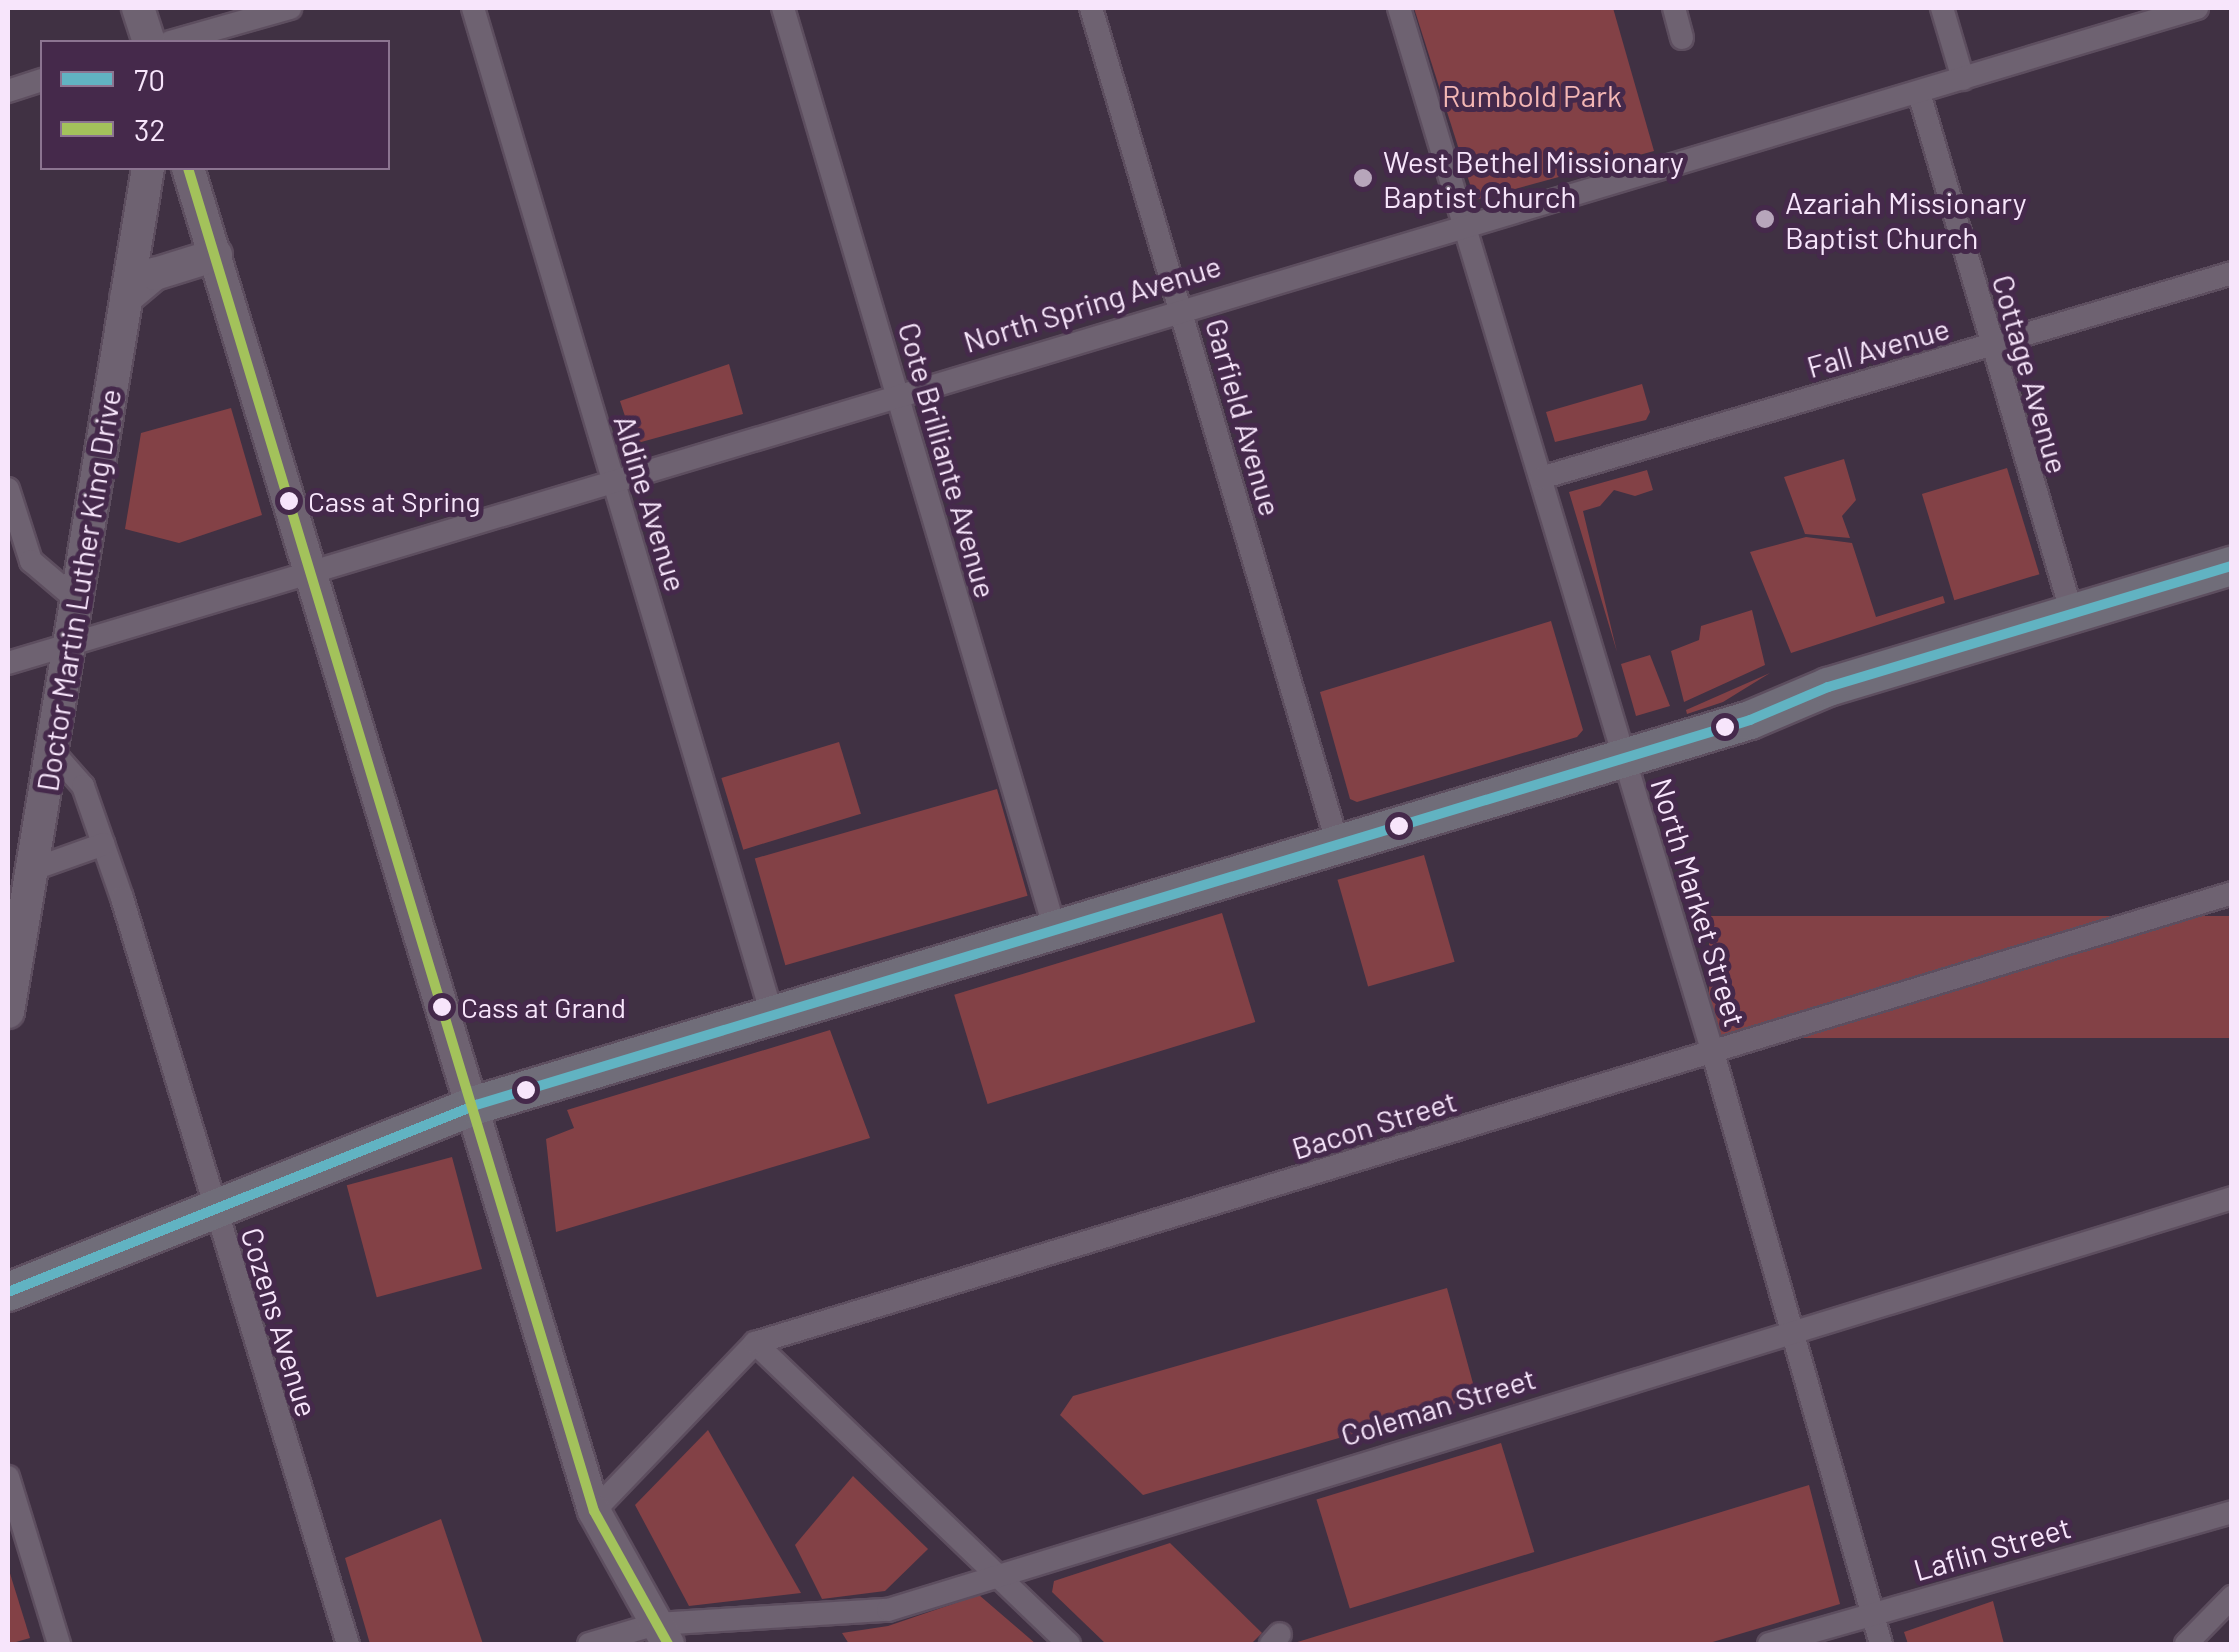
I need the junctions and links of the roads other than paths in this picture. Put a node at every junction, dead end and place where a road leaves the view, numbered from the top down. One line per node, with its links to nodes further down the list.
1 (138, 8): 11 (main road)
2 (290, 8): 12 (street)
3 (474, 8): 27 (street, Aldine Avenue)
4 (782, 8): 25 (street, Cote Brilliante Avenue)
5 (1091, 8): 23 (street, Garfield Avenue)
6 (1399, 8): 19 (street, North Market Street)
7 (1674, 8): 10 (street)
8 (1942, 8): 13 (street)
9 (2197, 8): 13 (street, North Spring Avenue)
10 (1682, 38)
11 (148, 40)
12 (177, 40)
13 (1963, 79): 16 (street, North Spring Avenue)
14 (40, 81): 15 (street)
15 (8, 90)
16 (1920, 93): 19 (street, North Spring Avenue); 24 (street, Cottage Avenue)
17 (148, 170): 22 (main road, Doctor Martin Luther King Drive)
18 (189, 170): 20 (main road)
19 (1465, 223): 23 (street, North Spring Avenue); 26 (street, North Market Street)
20 (216, 254): 22 (main road); 30 (main road)
21 (2232, 273): 24 (street, Fall Avenue)
22 (126, 298): 31 (main road, Doctor Martin Luther King Drive)
23 (1180, 308): 25 (street, North Spring Avenue); 38 (street, Garfield Avenue)
24 (1990, 346): 26 (street, Fall Avenue); 32 (street, Cottage Avenue)
25 (898, 393): 27 (street, North Spring Avenue); 41 (street, Cote Brilliante Avenue)
26 (1542, 478): 36 (street, North Market Street)
27 (613, 480): 30 (street, North Spring Avenue); 43 (street, Aldine Avenue)
28 (8, 488): 31 (street)
29 (2231, 568): 32 (main road)
30 (314, 572): 33 (street, North Spring Avenue); 45 (main road)
31 (77, 600): 33 (main road, Doctor Martin Luther King Drive)
32 (2072, 614): 36 (main road)
33 (70, 644): 34 (street, North Spring Avenue); 35 (main road, Doctor Martin Luther King Drive)
34 (8, 662)
35 (52, 751): 37 (street, Cozens Avenue); 39 (main road, Doctor Martin Luther King Drive)
36 (1625, 758): 38 (main road); 44 (street, North Market Street)
37 (104, 844): 39 (street); 47 (street, Cozens Avenue)
38 (1338, 844): 41 (main road)
39 (32, 870): 42 (main road, Doctor Martin Luther King Drive)
40 (2232, 893): 44 (street, Bacon Street)
41 (1055, 930): 43 (main road)
42 (8, 1012)
43 (772, 1015): 45 (main road)
44 (1713, 1053): 49 (street, North Market Street); 50 (street, Bacon Street)
45 (476, 1104): 47 (main road); 52 (main road)
46 (2232, 1198): 49 (street, Coleman Street)
47 (214, 1209): 48 (main road); 59 (street, Cozens Avenue)
48 (8, 1292)
49 (1790, 1330): 54 (street, Coleman Street); 56 (street, North Market Street)
50 (756, 1343): 52 (street, Bacon Street); 54 (street)
51 (8, 1477): 58 (street)
52 (594, 1510): 57 (main road)
53 (2232, 1512): 56 (street, Laflin Street)
54 (994, 1572): 57 (street, Coleman Street); 61 (street)
55 (2232, 1597): 64 (street)
56 (1872, 1613): 62 (street, Laflin Street); 63 (street, North Market Street)
57 (662, 1634): 60 (street, Coleman Street)
58 (59, 1644)
59 (348, 1644)
60 (589, 1644)
61 (1068, 1644)
62 (1769, 1644)
63 (1881, 1644)
64 (2186, 1644)

